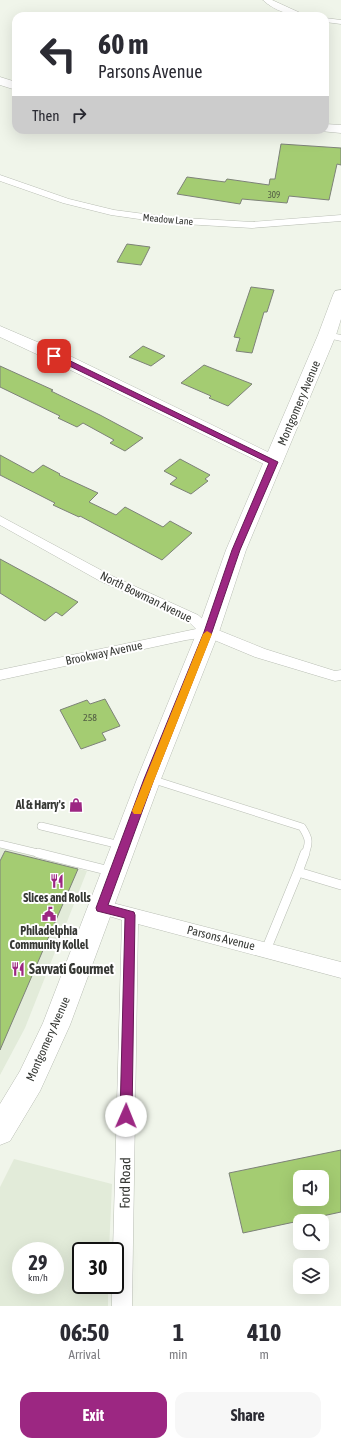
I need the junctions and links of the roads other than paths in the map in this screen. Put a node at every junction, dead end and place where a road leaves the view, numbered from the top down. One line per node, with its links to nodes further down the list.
1 (268, 0): 2 (street)
2 (293, 12)
3 (329, 20): 4 (street)
4 (341, 22)
5 (0, 81): 6 (street)
6 (12, 85)
7 (329, 128): 8 (street)
8 (341, 129)
9 (0, 178): 10 (street, Meadow Lane)
10 (341, 218)
11 (341, 295): 13 (main road, Montgomery Avenue)
12 (0, 331): 14 (street)
13 (334, 337): 14 (main road, Montgomery Avenue)
14 (274, 462): 16 (main road, Montgomery Avenue)
15 (0, 520): 16 (street, North Bowman Avenue)
16 (208, 632): 17 (street, Brookway Avenue); 18 (street, North Bowman Avenue); 19 (main road, Montgomery Avenue)
17 (0, 674)
18 (341, 675)
19 (149, 779): 22 (main road, Montgomery Avenue); 24 (lane)
20 (41, 826): 22 (lane)
21 (0, 844): 23 (lane)
22 (124, 846): 23 (main road, Montgomery Avenue)
23 (114, 872): 26 (main road, Montgomery Avenue)
24 (298, 872): 25 (lane); 28 (lane)
25 (341, 885)
26 (101, 908): 27 (street, Parsons Avenue); 30 (main road, Montgomery Avenue)
27 (130, 915): 28 (street, Parsons Avenue); 31 (street, Ford Road)
28 (266, 950): 29 (street, Parsons Avenue)
29 (341, 970)
30 (0, 1131)
31 (122, 1306)

